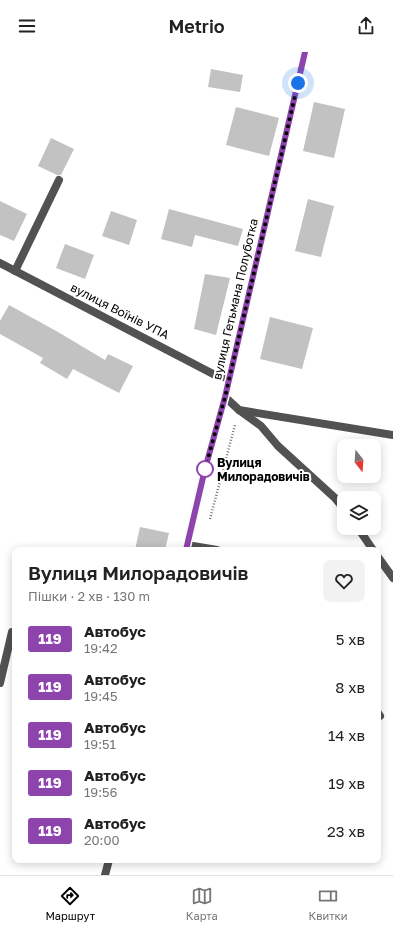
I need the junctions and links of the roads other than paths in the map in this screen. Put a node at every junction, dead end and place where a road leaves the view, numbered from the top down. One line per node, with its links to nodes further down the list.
1 (305, 52): 5 (street, вулиця Гетьмана Полуботка)
2 (59, 180): 4 (street)
3 (0, 263): 4 (street, вулиця Воїнів УПА)
4 (15, 271): 5 (street, вулиця Воїнів УПА)
5 (229, 378): 6 (street, вулиця Гетьмана Полуботка)
6 (225, 397): 7 (street); 11 (street, вулиця Гетьмана Полуботка)
7 (240, 410): 8 (street); 9 (street)
8 (393, 435)
9 (337, 500)
10 (363, 535): 12 (street)
11 (186, 547)
12 (371, 547)
13 (381, 561): 14 (street)
14 (393, 578)
15 (12, 632): 16 (street)
16 (0, 683)
17 (108, 863): 18 (street)
18 (105, 875)

